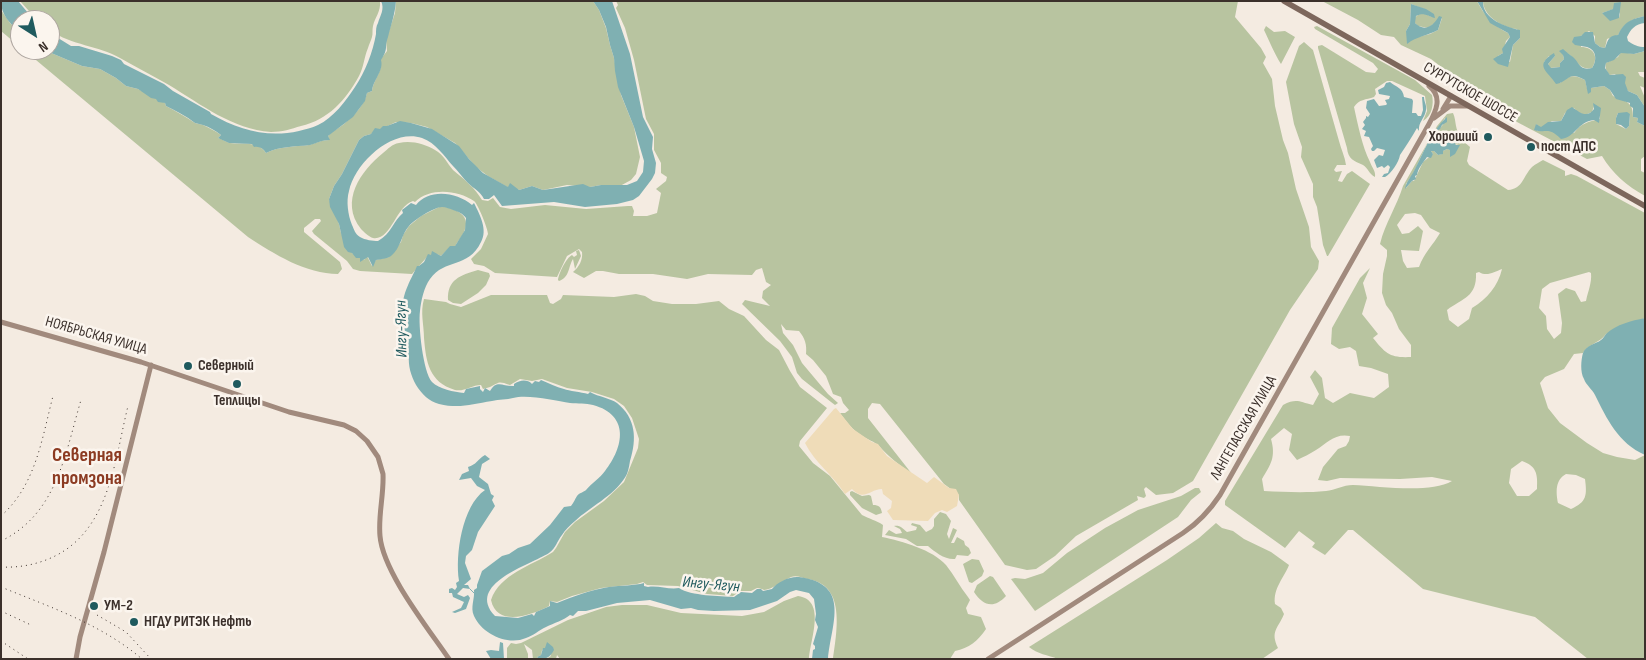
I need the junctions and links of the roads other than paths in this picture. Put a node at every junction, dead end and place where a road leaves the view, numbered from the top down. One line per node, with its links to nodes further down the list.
1 (1284, 1): 2 (main road, СУРГУТСКОЕ ШОССЕ)
2 (1413, 74): 3 (main road, СУРГУТСКОЕ ШОССЕ); 6 (main road)
3 (1449, 94): 4 (main road, СУРГУТСКОЕ ШОССЕ); 5 (main road); 6 (main road)
4 (1472, 108): 5 (main road); 8 (main road, СУРГУТСКОЕ ШОССЕ)
5 (1443, 110): 7 (main road)
6 (1434, 114): 7 (main road)
7 (1429, 124): 13 (main road, ЛАНГЕПАССКАЯ УЛИЦА)
8 (1645, 206)
9 (1, 322): 10 (main road, НОЯБРЬСКАЯ УЛИЦА)
10 (152, 365): 11 (main road, НОЯБРЬСКАЯ УЛИЦА); 12 (main road)
11 (76, 659)
12 (449, 659)
13 (988, 659)

